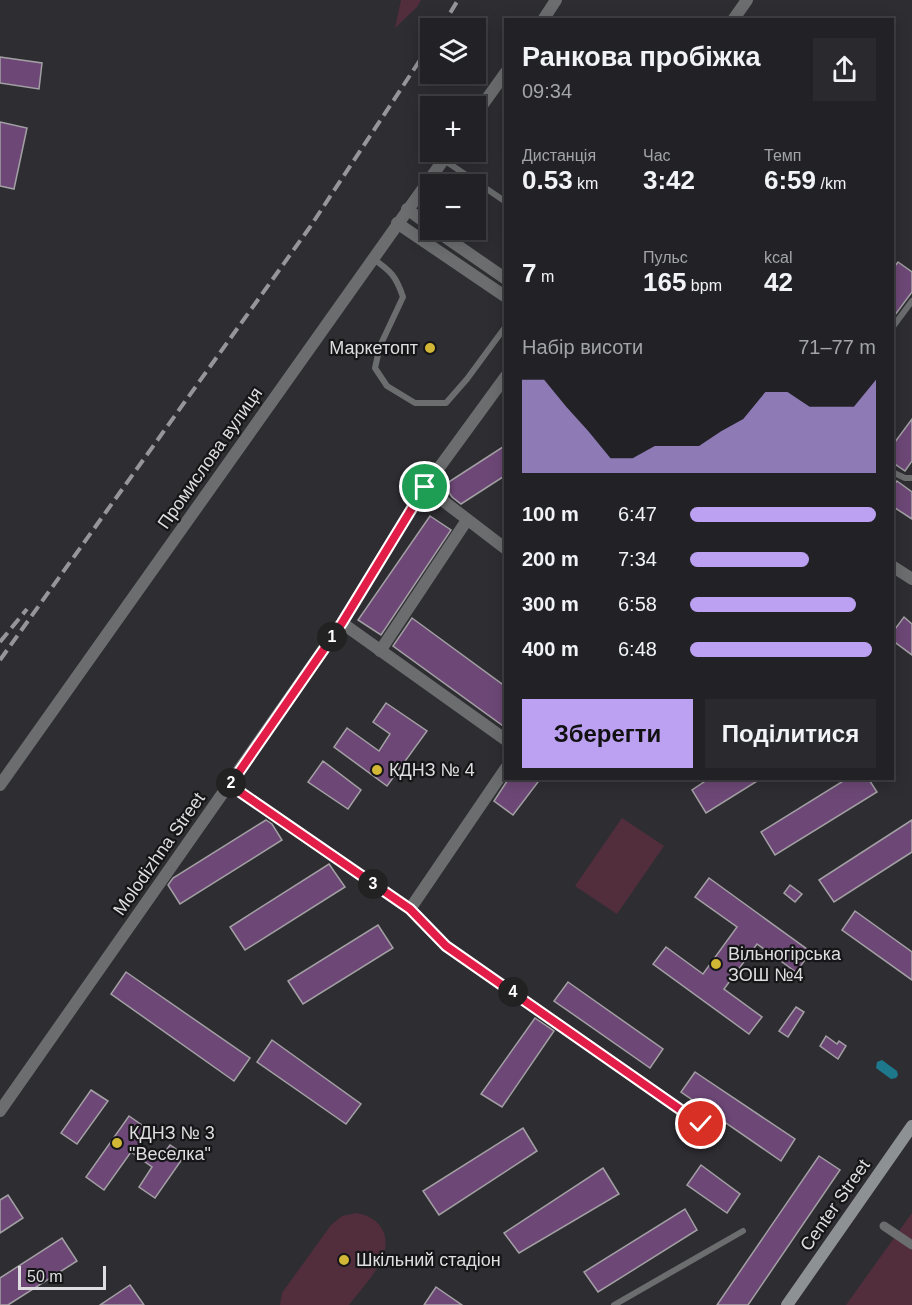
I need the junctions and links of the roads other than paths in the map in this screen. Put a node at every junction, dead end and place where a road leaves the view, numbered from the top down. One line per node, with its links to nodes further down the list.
1 (556, 0): 3 (street)
2 (747, 0): 4 (street)
3 (544, 18)
4 (734, 18)
5 (504, 75): 6 (street)
6 (486, 100)
7 (442, 162): 10 (street, Промислова вулиця)
8 (454, 162): 9 (lane)
9 (504, 200)
10 (407, 209): 11 (street); 12 (street, Промислова вулиця)
11 (420, 219)
12 (397, 223): 14 (street, Промислова вулиця); 16 (street)
13 (449, 240): 15 (street)
14 (372, 258): 19 (lane); 32 (street, Промислова вулиця)
15 (504, 278)
16 (504, 296)
17 (912, 301): 18 (lane)
18 (894, 325)
19 (504, 329)
20 (504, 379): 23 (street, Molodizhna Street)
21 (894, 473): 22 (lane)
22 (911, 476)
23 (425, 487): 24 (street); 28 (street, Molodizhna Street)
24 (467, 520): 25 (street); 29 (street)
25 (504, 548)
26 (894, 567): 27 (street)
27 (912, 579)
28 (342, 623): 29 (street); 33 (street, Molodizhna Street)
29 (380, 651): 30 (street)
30 (504, 739)
31 (504, 771): 34 (street)
32 (0, 785)
33 (230, 785): 34 (street); 35 (street, Molodizhna Street)
34 (410, 909): 36 (street)
35 (0, 1111)
36 (701, 1124)
37 (912, 1126): 42 (main road, Center Street)
38 (884, 1226): 40 (street)
39 (742, 1231): 41 (lane)
40 (912, 1245)
41 (614, 1305)
42 (787, 1305)

